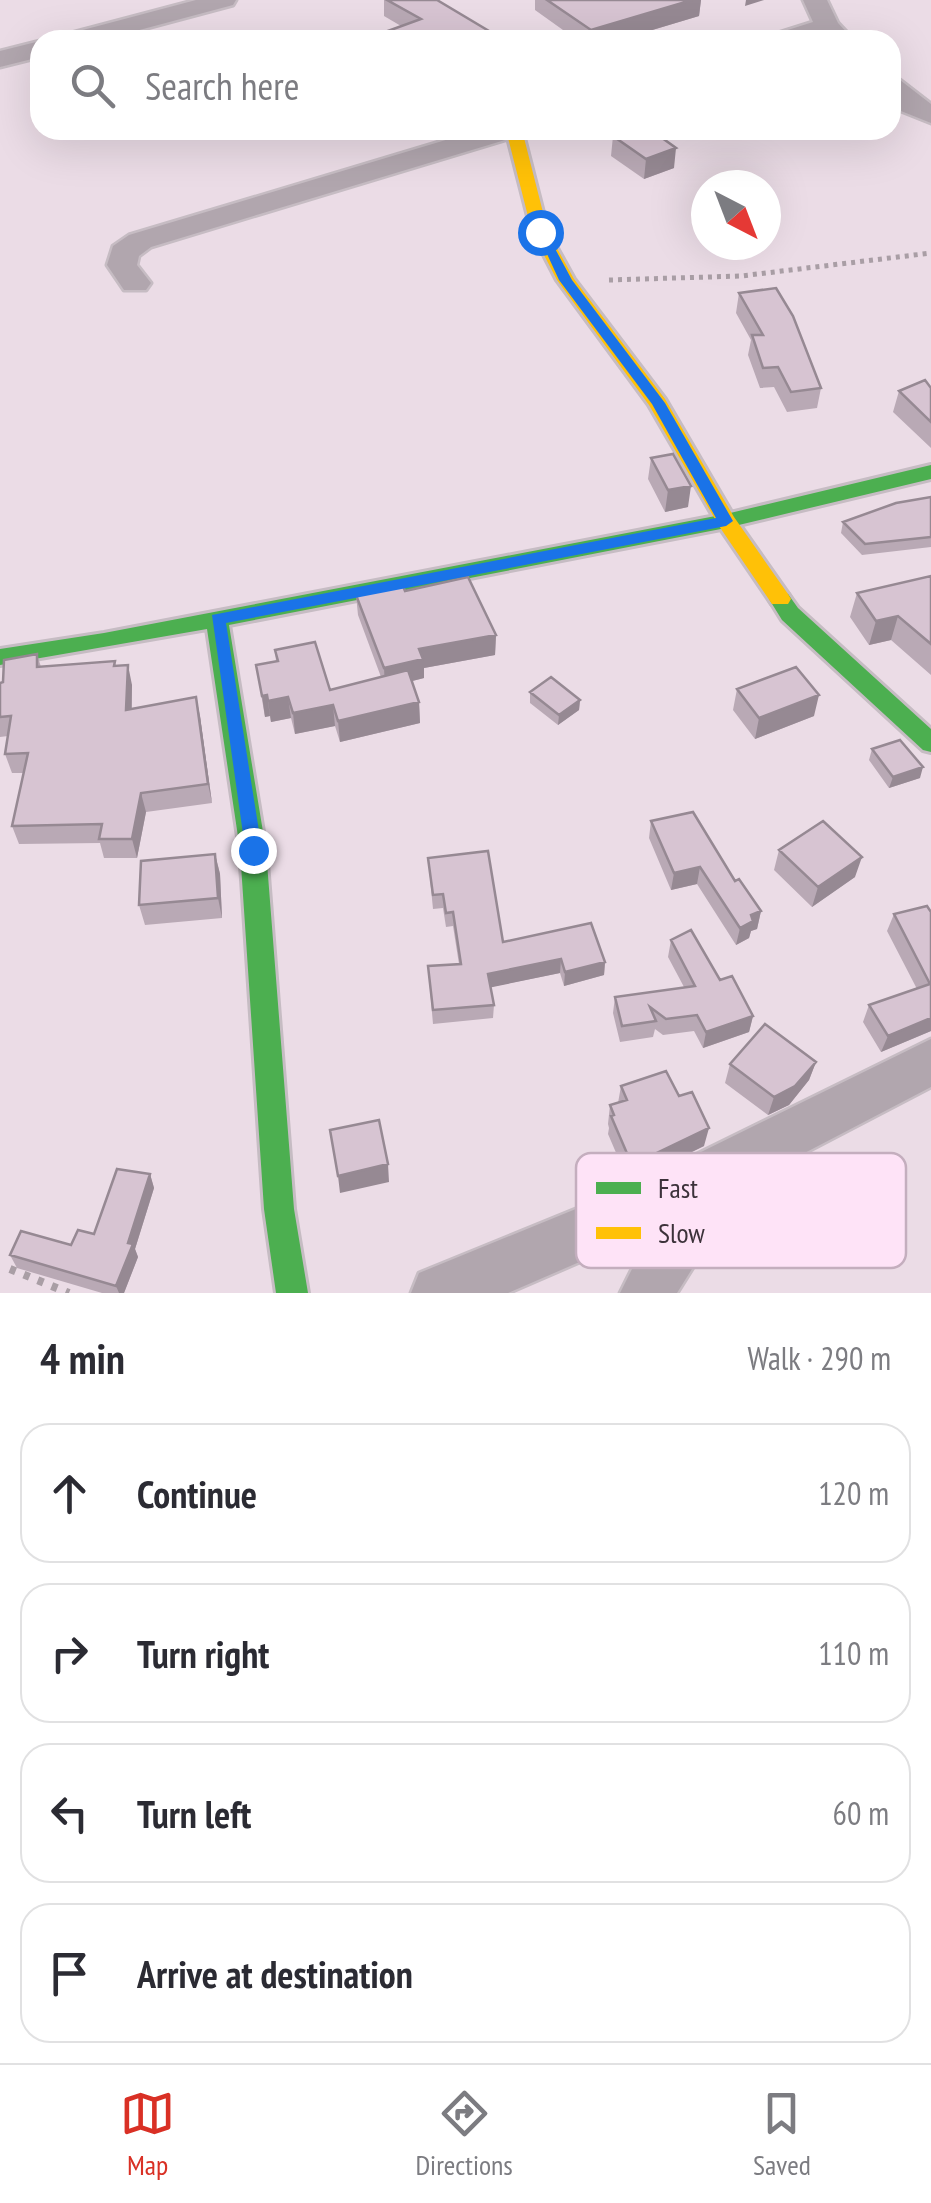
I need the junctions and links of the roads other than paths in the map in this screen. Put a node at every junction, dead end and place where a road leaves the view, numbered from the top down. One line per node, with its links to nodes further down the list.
1 (224, 0): 3 (street)
2 (815, 0): 4 (street)
3 (111, 30)
4 (832, 30)
5 (30, 52): 6 (street)
6 (0, 60)
7 (901, 96): 8 (street)
8 (931, 116)
9 (478, 140): 11 (street)
10 (514, 140): 13 (street)
11 (135, 283)
12 (931, 472): 13 (street)
13 (726, 521): 14 (street); 16 (street)
14 (218, 619): 15 (street); 21 (street)
15 (0, 657)
16 (931, 743)
17 (931, 1062): 18 (street)
18 (754, 1153)
19 (576, 1238): 22 (street)
20 (660, 1268): 23 (street)
21 (292, 1293)
22 (440, 1293)
23 (648, 1293)

